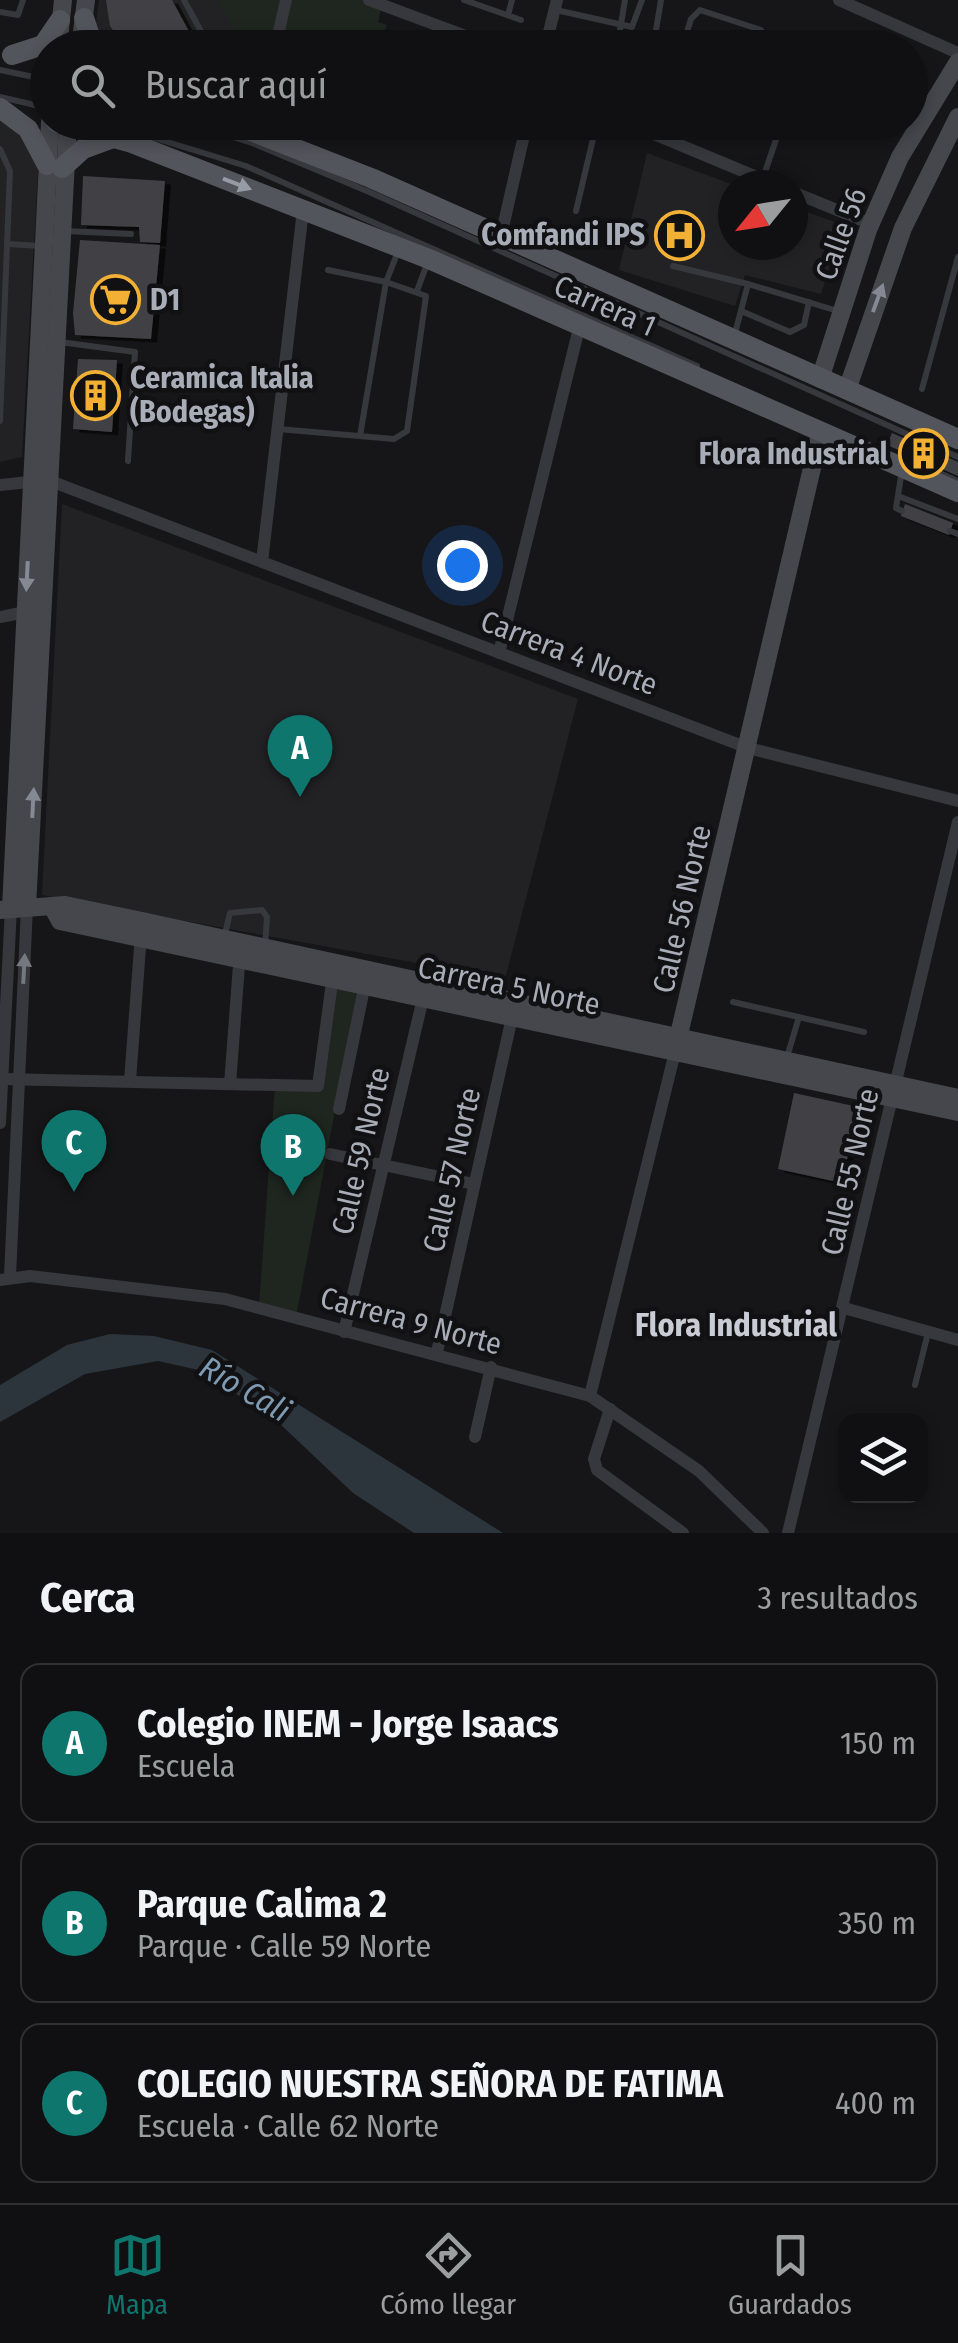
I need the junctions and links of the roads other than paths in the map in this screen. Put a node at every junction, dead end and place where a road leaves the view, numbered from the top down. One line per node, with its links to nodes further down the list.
1 (24, 0): 12 (lane)
2 (184, 0): 16 (lane)
3 (286, 0): 17 (street)
4 (369, 0): 18 (street)
5 (464, 0): 13 (lane)
6 (512, 0): 13 (lane)
7 (626, 0): 15 (lane)
8 (642, 0): 15 (lane)
9 (661, 0): 21 (lane)
10 (838, 0): 24 (street)
11 (556, 2): 15 (lane); 19 (street)
12 (0, 12)
13 (508, 15): 14 (lane)
14 (522, 20)
15 (620, 24): 20 (lane)
16 (200, 30)
17 (278, 30)
18 (450, 30)
19 (549, 30)
20 (619, 30)
21 (656, 30)
22 (688, 30): 23 (lane)
23 (761, 30)
24 (906, 30)
25 (928, 40): 27 (street)
26 (30, 50): 28 (main road)
27 (958, 53)
28 (4, 59): 30 (main road); 31 (lane)
29 (958, 62): 35 (street, Calle 56)
30 (30, 63)
31 (30, 71)
32 (0, 97): 33 (lane)
33 (30, 104)
34 (0, 108): 36 (main road, Carrera 1); 38 (main road)
35 (928, 111)
36 (30, 116)
37 (956, 125): 77 (street, Calle 56, one-way to 37)
38 (30, 132)
39 (36, 140): 52 (main road)
40 (57, 140): 52 (street)
41 (96, 140): 52 (main road)
42 (130, 140): 56 (main road, Carrera 1, one-way to 56)
43 (143, 140): 92 (lane)
44 (243, 140): 88 (lane)
45 (285, 140): 61 (main road, Carrera 1)
46 (523, 140): 61 (street)
47 (593, 140): 57 (lane)
48 (681, 140): 53 (street)
49 (776, 140): 54 (lane)
50 (910, 140): 58 (street, Calle 56)
51 (0, 149): 62 (lane)
52 (55, 166): 59 (street); 63 (street)
53 (743, 170)
54 (765, 170)
55 (808, 198): 58 (street)
56 (303, 210): 64 (main road, Carrera 1); 84 (street)
57 (576, 211)
58 (870, 224): 75 (street, Calle 56)
59 (59, 231): 60 (lane); 79 (street)
60 (131, 234)
61 (501, 236): 78 (main road, Carrera 1)
62 (7, 244): 63 (lane); 83 (lane)
63 (42, 246): 91 (street)
64 (399, 248): 66 (main road, Carrera 1); 69 (lane)
65 (958, 257): 71 (lane)
66 (429, 260): 72 (lane); 76 (main road, Carrera 1)
67 (673, 266): 70 (lane)
68 (328, 270): 69 (lane)
69 (386, 282): 72 (lane); 86 (lane)
70 (748, 284): 73 (lane); 74 (lane)
71 (954, 289): 81 (lane)
72 (417, 291): 86 (lane)
73 (810, 302): 74 (lane); 75 (lane)
74 (741, 311): 78 (lane)
75 (841, 317): 77 (street); 80 (street, Calle 56)
76 (578, 328): 85 (main road, Carrera 1); 101 (street)
77 (865, 334): 82 (street, Calle 56)
78 (734, 340): 80 (main road, Carrera 1)
79 (54, 342): 89 (lane); 91 (street)
80 (820, 378): 82 (main road, Carrera 1)
81 (922, 389)
82 (847, 390): 87 (main road, Carrera 1)
83 (0, 421)
84 (278, 429): 86 (lane); 98 (street)
85 (820, 434): 90 (main road, Carrera 1); 102 (street, Calle 56 Norte)
86 (360, 436)
87 (958, 439)
88 (958, 457)
89 (128, 461)
90 (902, 468): 94 (main road, Carrera 1); 95 (lane)
91 (40, 479): 93 (street); 98 (street, Carrera 4 Norte); 99 (street, one-way to 99); 105 (street, one-way to 91)
92 (958, 480)
93 (0, 485)
94 (958, 492)
95 (898, 496): 96 (lane); 97 (lane)
96 (902, 511)
97 (958, 519)
98 (262, 562): 101 (street, Carrera 4 Norte)
99 (25, 612): 100 (street); 105 (street)
100 (0, 617)
101 (499, 653): 102 (street, Carrera 4 Norte)
102 (748, 748): 103 (street, Carrera 4 Norte); 118 (street, Calle 56 Norte)
103 (958, 801)
104 (958, 822): 124 (street, Calle 55 Norte)
105 (13, 908): 106 (street, Carrera 5 Norte); 115 (street, one-way to 105); 116 (street)
106 (142, 929): 107 (street, Carrera 5 Norte); 122 (street)
107 (235, 946): 108 (street, Carrera 5 Norte); 108 (lane); 109 (street, Carrera 5 Norte); 123 (street)
108 (264, 947): 109 (street, Carrera 5 Norte)
109 (334, 970): 110 (street, Carrera 5 Norte); 111 (street, Carrera 5 Norte); 123 (street)
110 (364, 984): 111 (street, Carrera 5 Norte); 126 (street, Calle 59 Norte)
111 (424, 989): 113 (street, Carrera 5 Norte); 130 (street, Calle 59 Norte)
112 (732, 1002): 114 (lane)
113 (514, 1008): 118 (street, Carrera 5 Norte); 131 (street, Calle 57 Norte)
114 (799, 1017): 117 (lane); 119 (lane)
115 (21, 1023): 116 (street); 121 (street)
116 (2, 1028): 120 (street)
117 (864, 1032)
118 (678, 1042): 119 (street, Carrera 5 Norte); 124 (street, Carrera 5 Norte); 140 (street, Calle 56 Norte)
119 (787, 1058): 124 (street, Carrera 5 Norte)
120 (2, 1080): 121 (street); 128 (street)
121 (19, 1080): 122 (street); 132 (street)
122 (130, 1081): 123 (street)
123 (230, 1084)
124 (895, 1092): 125 (street, Carrera 5 Norte); 127 (street, Carrera 5 Norte); 133 (street, Calle 55 Norte)
125 (958, 1098)
126 (339, 1109)
127 (958, 1112)
128 (0, 1122)
129 (330, 1154): 130 (street)
130 (384, 1164): 131 (street); 134 (street, Calle 59 Norte)
131 (474, 1184): 137 (street, Calle 57 Norte)
132 (5, 1278): 134 (street, Carrera 9 Norte)
133 (844, 1308): 135 (street); 145 (street, Calle 55 Norte)
134 (344, 1332): 137 (street, Carrera 9 Norte)
135 (928, 1333): 136 (street); 139 (lane)
136 (958, 1340)
137 (436, 1352): 138 (street, Carrera 9 Norte)
138 (491, 1367): 140 (street, Carrera 9 Norte); 142 (street)
139 (915, 1385)
140 (590, 1396): 141 (street, Carrera 9 Norte)
141 (610, 1409): 143 (street); 144 (street, Carrera 9 Norte)
142 (475, 1438)
143 (684, 1533)
144 (763, 1533)
145 (788, 1533)

